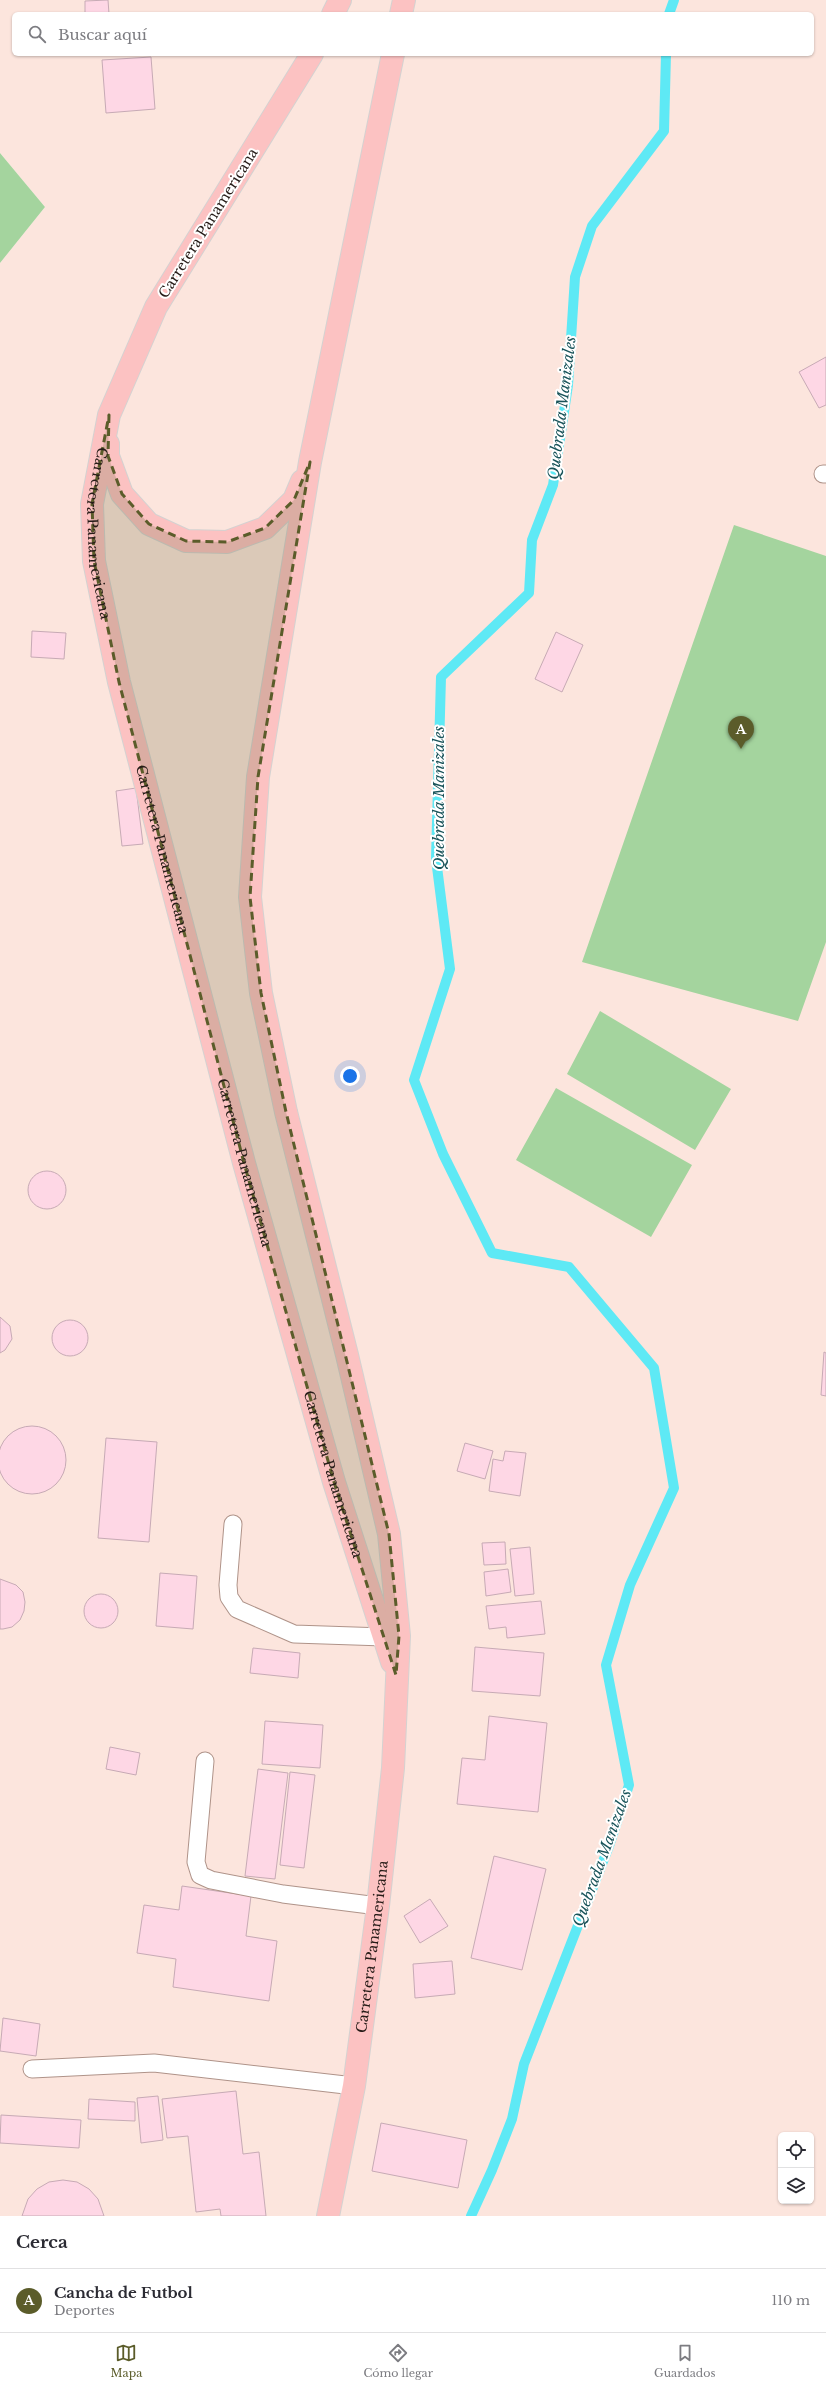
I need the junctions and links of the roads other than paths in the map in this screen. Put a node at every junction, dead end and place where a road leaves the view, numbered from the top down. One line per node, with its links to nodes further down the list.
1 (340, 0): 3 (highway)
2 (404, 0): 4 (highway)
3 (334, 12)
4 (401, 12)
5 (311, 56): 7 (highway, Carretera Panamericana)
6 (392, 56): 8 (highway, Carretera Panamericana)
7 (109, 415): 8 (highway); 10 (highway, Carretera Panamericana)
8 (310, 462): 11 (highway, Carretera Panamericana)
9 (234, 1524): 10 (lane)
10 (384, 1636): 11 (highway, Carretera Panamericana)
11 (396, 1675): 13 (highway, Carretera Panamericana)
12 (205, 1761): 13 (lane)
13 (378, 1906): 15 (highway, Carretera Panamericana)
14 (32, 2068): 15 (lane)
15 (354, 2086): 16 (highway, Carretera Panamericana)
16 (328, 2216)

